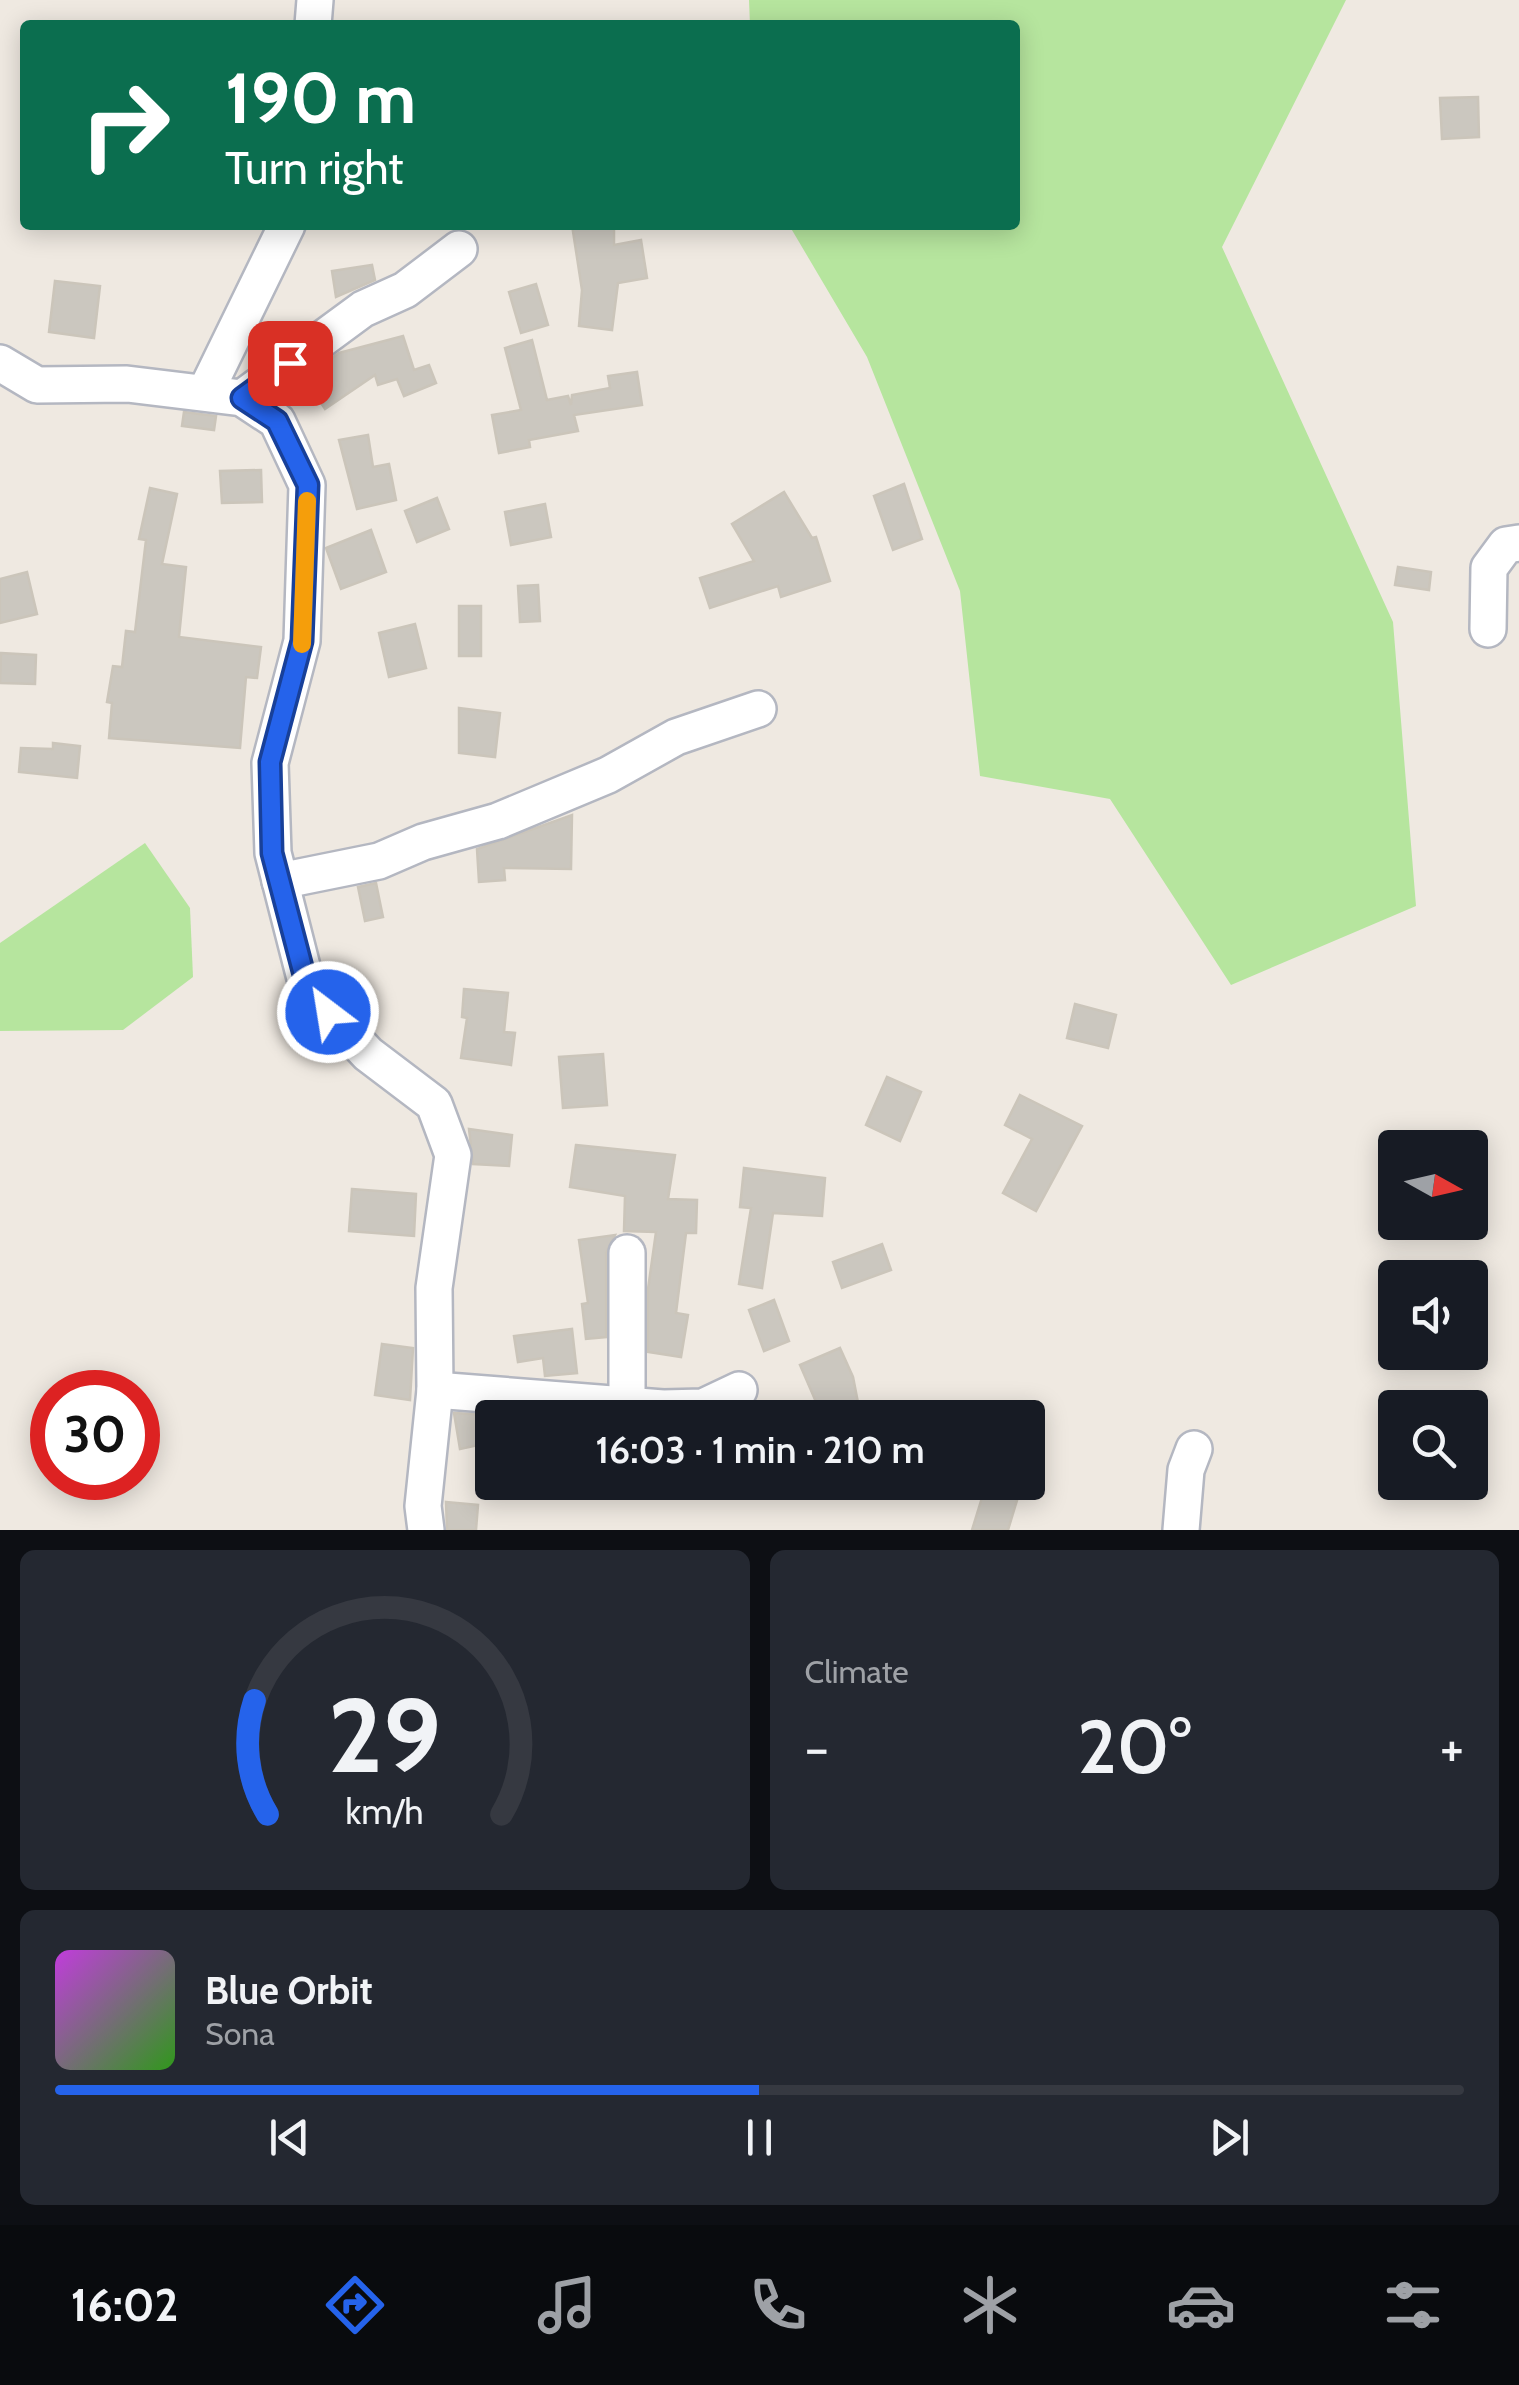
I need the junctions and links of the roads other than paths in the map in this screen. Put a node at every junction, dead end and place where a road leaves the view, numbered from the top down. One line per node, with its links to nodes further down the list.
1 (285, 230): 4 (street)
2 (458, 249): 5 (street)
3 (0, 363): 4 (street)
4 (206, 391): 5 (street)
5 (242, 398): 9 (street)
6 (1519, 544): 7 (street)
7 (1488, 628)
8 (758, 710): 9 (street)
9 (280, 880): 11 (street)
10 (627, 1253): 14 (street)
11 (435, 1390): 13 (street); 17 (street)
12 (739, 1390): 15 (street)
13 (555, 1400)
14 (627, 1400)
15 (719, 1400)
16 (1194, 1449): 18 (street)
17 (426, 1530)
18 (1181, 1530)

